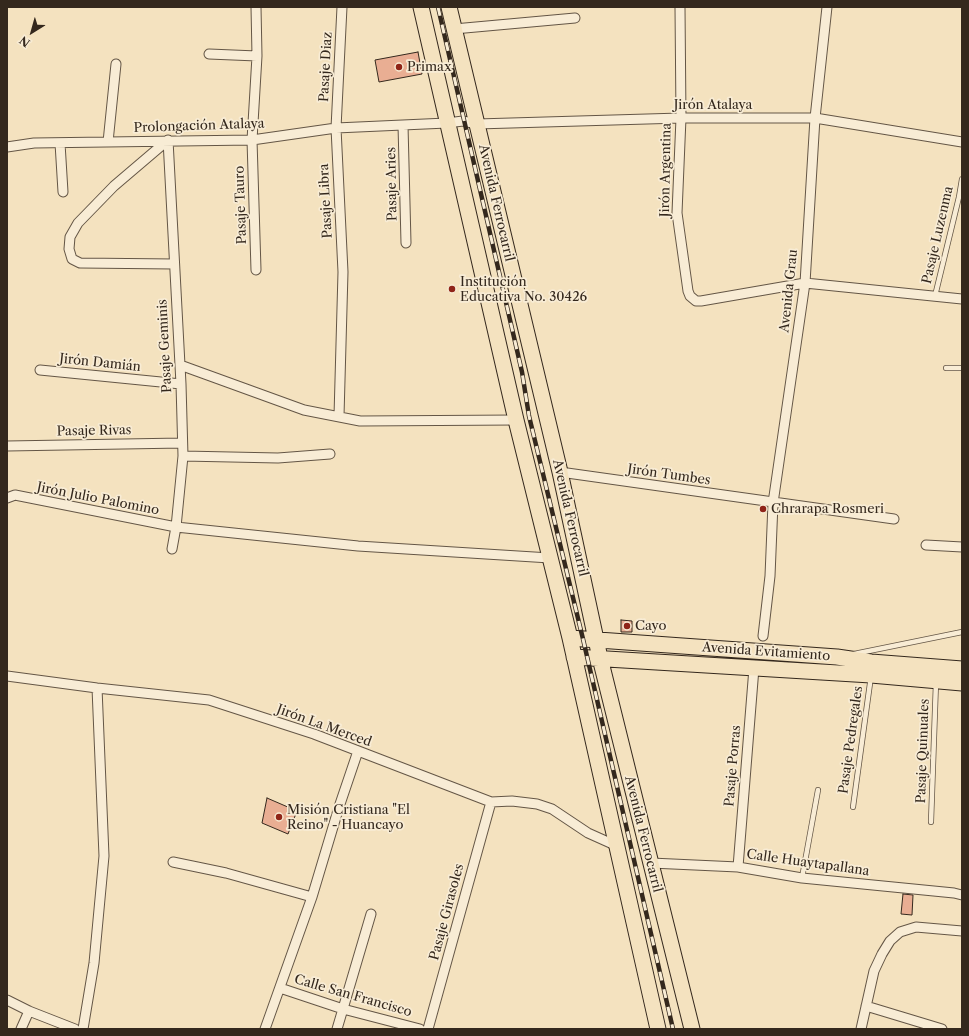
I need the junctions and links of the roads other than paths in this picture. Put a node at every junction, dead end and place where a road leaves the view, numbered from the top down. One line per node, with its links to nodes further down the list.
1 (256, 7): 10 (street, Pasaje Tauro)
2 (342, 7): 17 (street, Pasaje Diaz)
3 (421, 7): 15 (main road, Avenida Ferrocarril)
4 (449, 7): 8 (main road, Avenida Ferrocarril)
5 (680, 7): 12 (street, Jirón Argentina)
6 (827, 7): 13 (street, Avenida Grau)
7 (575, 18): 8 (street)
8 (454, 29): 14 (main road, Avenida Ferrocarril)
9 (209, 54): 10 (street)
10 (257, 56): 19 (street, Pasaje Tauro)
11 (116, 64): 20 (street)
12 (681, 118): 13 (street, Jirón Atalaya); 14 (street, Jirón Atalaya); 29 (street, Jirón Argentina)
13 (815, 118): 21 (street, Jirón Atalaya); 29 (street, Avenida Grau)
14 (470, 122): 15 (street, Prolongación Atalaya); 43 (main road, Avenida Ferrocarril)
15 (447, 123): 16 (street, Prolongación Atalaya); 38 (main road, Avenida Ferrocarril)
16 (403, 125): 17 (street, Prolongación Atalaya); 26 (street, Pasaje Aries)
17 (336, 128): 19 (street, Prolongación Atalaya); 37 (street, Pasaje Libra)
18 (168, 140): 19 (street, Prolongación Atalaya); 20 (street, Prolongación Atalaya); 27 (street, Pasaje Geminis); 27 (street)
19 (252, 140): 28 (street, Pasaje Tauro)
20 (108, 142): 22 (street, Prolongación Atalaya)
21 (962, 142)
22 (60, 143): 23 (street, Prolongación Atalaya); 25 (street)
23 (7, 147)
24 (962, 179): 30 (lane, Pasaje Luzenma)
25 (63, 192)
26 (406, 243)
27 (174, 264): 32 (street, Pasaje Geminis)
28 (256, 270)
29 (805, 283): 30 (street); 45 (street, Avenida Grau)
30 (935, 296): 31 (street)
31 (962, 299)
32 (180, 365): 36 (street, Pasaje Geminis); 37 (street)
33 (946, 368): 34 (lane)
34 (962, 368)
35 (40, 370): 36 (street, Jirón Damián)
36 (181, 384): 39 (street, Pasaje Geminis)
37 (339, 416): 38 (street)
38 (516, 420): 51 (main road, Avenida Ferrocarril)
39 (182, 443): 40 (street, Pasaje Rivas); 42 (street, Pasaje Geminis)
40 (7, 446)
41 (330, 454): 42 (street)
42 (183, 456): 47 (street, Pasaje Geminis)
43 (560, 472): 45 (street, Jirón Tumbes); 55 (main road, Avenida Ferrocarril)
44 (11, 497): 47 (street, Jirón Julio Palomino)
45 (773, 503): 46 (street, Jirón Tumbes); 53 (street, Avenida Grau)
46 (894, 519)
47 (176, 527): 50 (street, Pasaje Geminis); 51 (street, Jirón Julio Palomino)
48 (926, 545): 49 (street)
49 (962, 548)
50 (172, 549)
51 (550, 558): 54 (main road, Avenida Ferrocarril)
52 (962, 632): 58 (lane)
53 (763, 636)
54 (570, 638): 55 (main road, Avenida Evitamiento); 56 (main road, Avenida Ferrocarril)
55 (597, 640): 57 (main road, Avenida Ferrocarril); 58 (main road, Avenida Evitamiento)
56 (574, 657): 57 (main road, Avenida Evitamiento); 71 (main road, Avenida Ferrocarril)
57 (600, 658): 59 (main road, Avenida Evitamiento); 73 (main road, Avenida Ferrocarril)
58 (837, 658): 60 (main road, Avenida Evitamiento)
59 (754, 668): 61 (main road, Avenida Evitamiento); 74 (street, Pasaje Porras)
60 (962, 669)
61 (871, 675): 63 (main road, Avenida Evitamiento); 69 (lane, Pasaje Pedregales)
62 (7, 676): 65 (street, Jirón La Merced)
63 (936, 681): 64 (main road, Avenida Evitamiento); 70 (lane, Pasaje Quinuales)
64 (962, 683)
65 (98, 688): 66 (street, Jirón La Merced); 87 (street)
66 (358, 751): 68 (street, Jirón La Merced); 77 (street)
67 (818, 790): 75 (lane)
68 (491, 802): 71 (street, Jirón La Merced); 91 (street, Pasaje Girasoles)
69 (853, 807)
70 (931, 822)
71 (617, 846): 92 (main road, Avenida Ferrocarril)
72 (173, 862): 77 (street)
73 (651, 863): 74 (street, Calle Huaytapallana); 93 (main road, Avenida Ferrocarril)
74 (738, 867): 75 (street, Calle Huaytapallana)
75 (802, 878): 76 (street, Calle Huaytapallana)
76 (962, 895)
77 (312, 897): 80 (street)
78 (371, 914): 83 (street)
79 (962, 931): 82 (street)
80 (280, 988): 83 (street, Calle San Francisco); 88 (street)
81 (7, 1000): 84 (street)
82 (866, 1006): 94 (street); 95 (street)
83 (343, 1009): 89 (street); 90 (street, Calle San Francisco)
84 (29, 1011): 85 (street); 86 (street)
85 (21, 1029)
86 (75, 1029)
87 (83, 1029)
88 (265, 1029)
89 (338, 1029)
90 (420, 1029)
91 (428, 1029)
92 (658, 1029)
93 (692, 1029)
94 (861, 1029)
95 (942, 1029)

